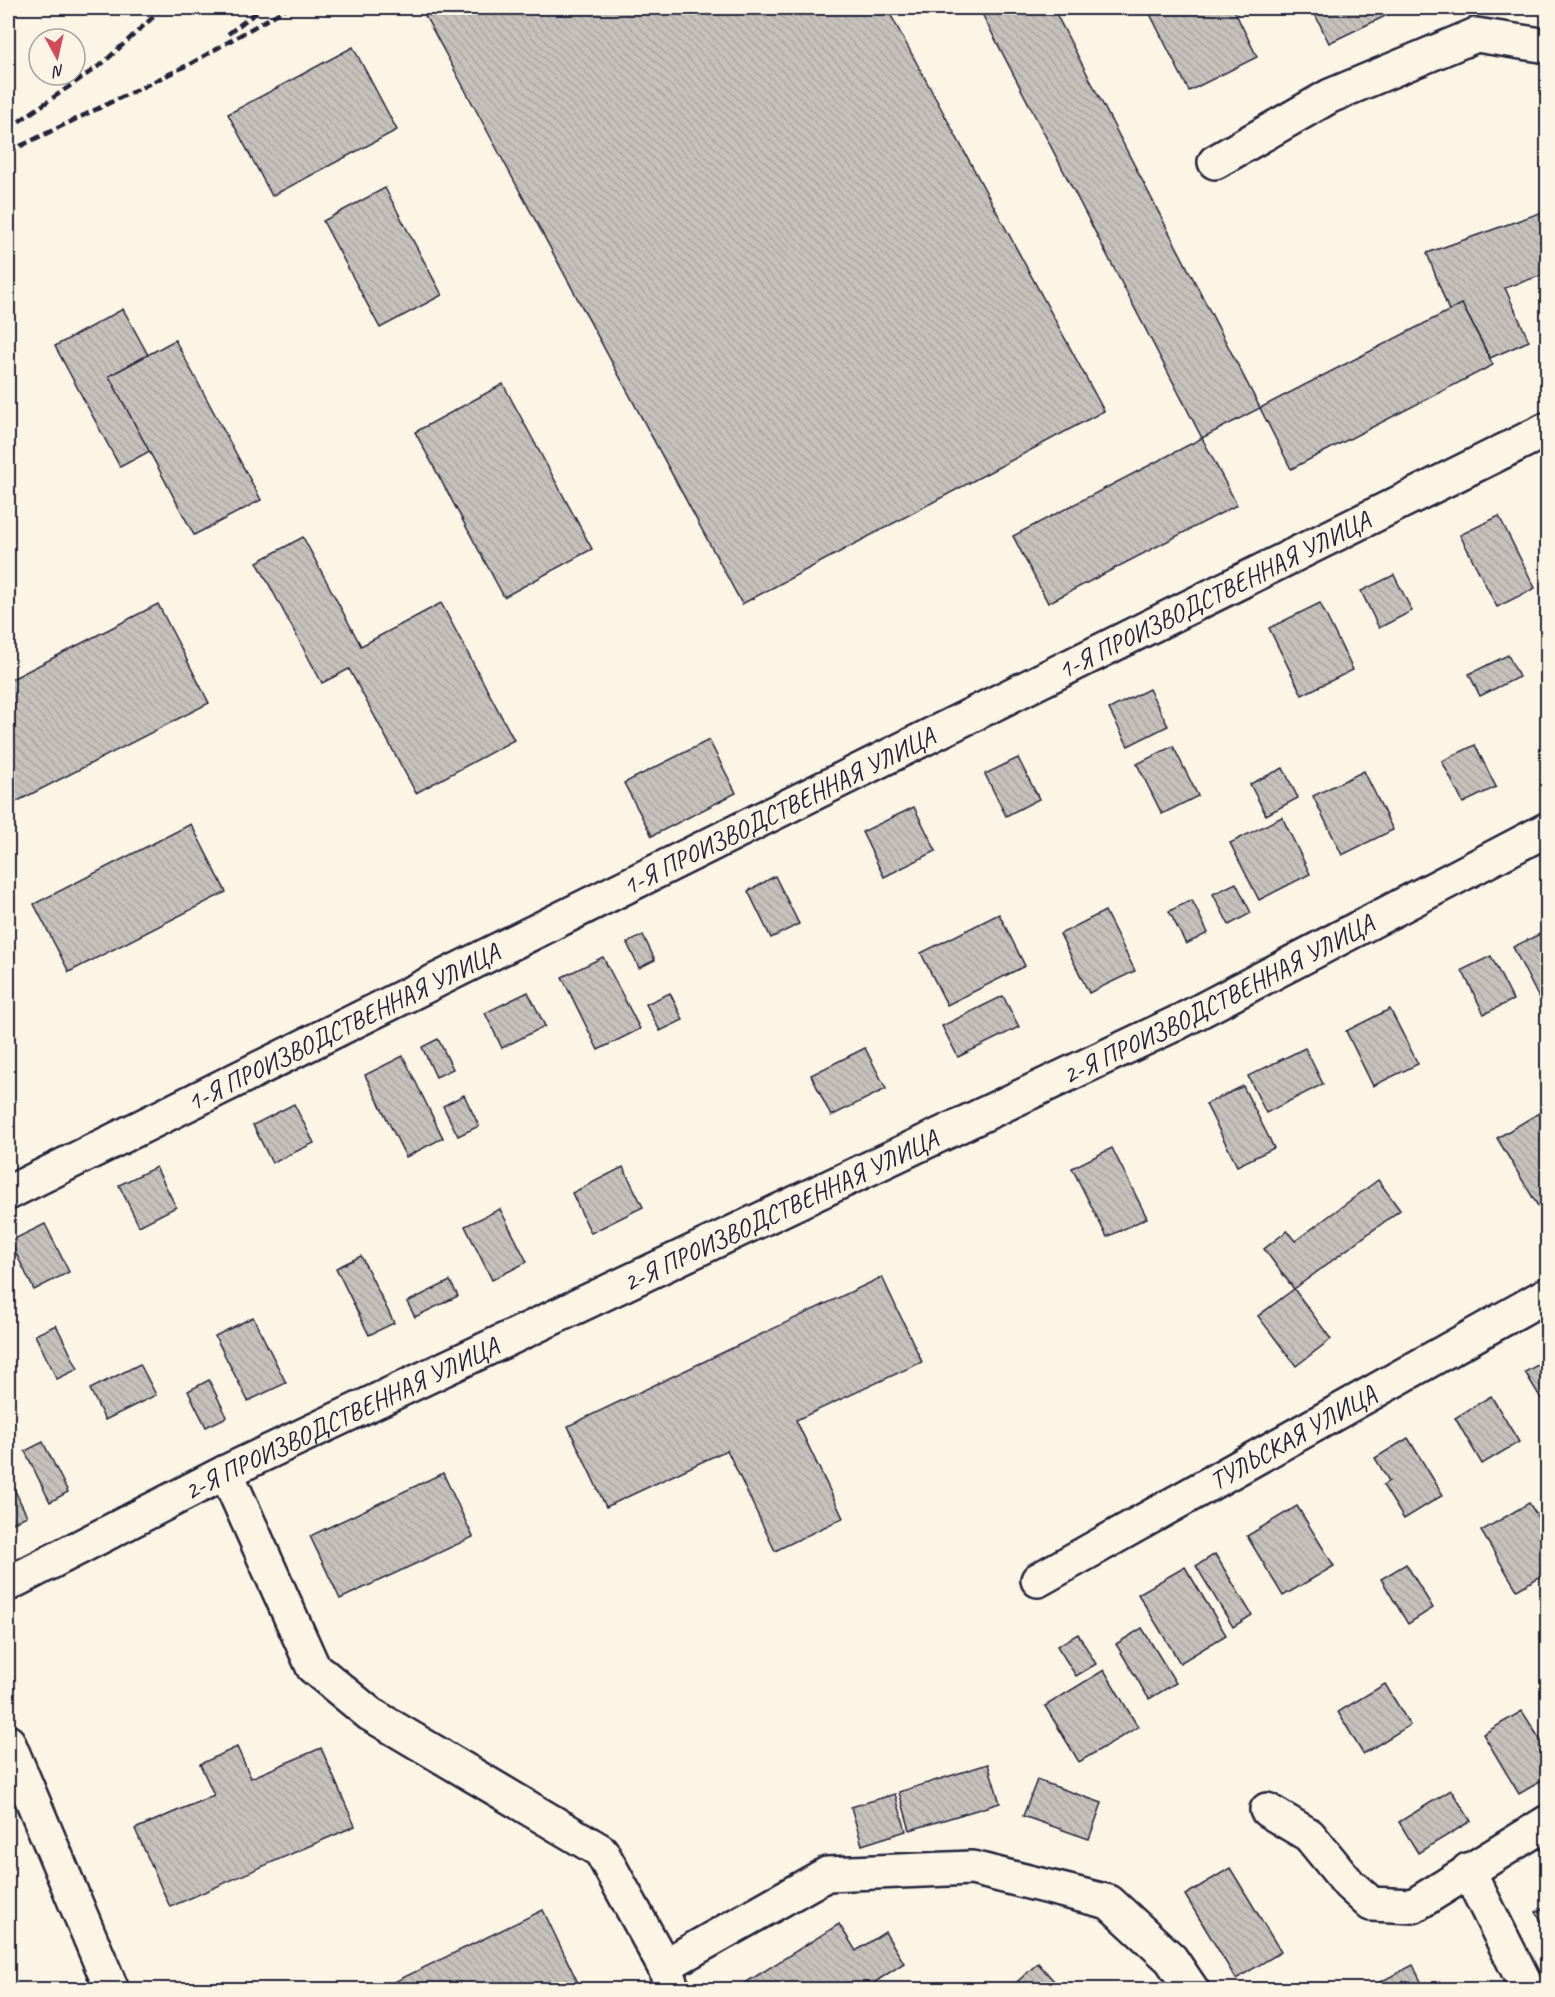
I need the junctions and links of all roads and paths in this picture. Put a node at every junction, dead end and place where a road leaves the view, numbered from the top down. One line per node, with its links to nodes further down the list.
1 (1548, 46): 2 (street)
2 (1215, 162)
3 (1548, 429): 5 (street, 1-Я ПРОИЗВОДСТВЕННАЯ УЛИЦА)
4 (1548, 829): 7 (street, 2-Я ПРОИЗВОДСТВЕННАЯ УЛИЦА)
5 (8, 1193)
6 (1548, 1294): 8 (street, ТУЛЬСКАЯ УЛИЦА)
7 (226, 1472): 9 (street, 2-Я ПРОИЗВОДСТВЕННАЯ УЛИЦА); 14 (street)
8 (1038, 1580)
9 (8, 1584)
10 (8, 1742): 15 (street)
11 (1267, 1810): 13 (street)
12 (1548, 1822): 13 (street)
13 (1468, 1870): 17 (street)
14 (668, 1977): 16 (street)
15 (112, 1989)
16 (1192, 1989)
17 (1528, 1989)

